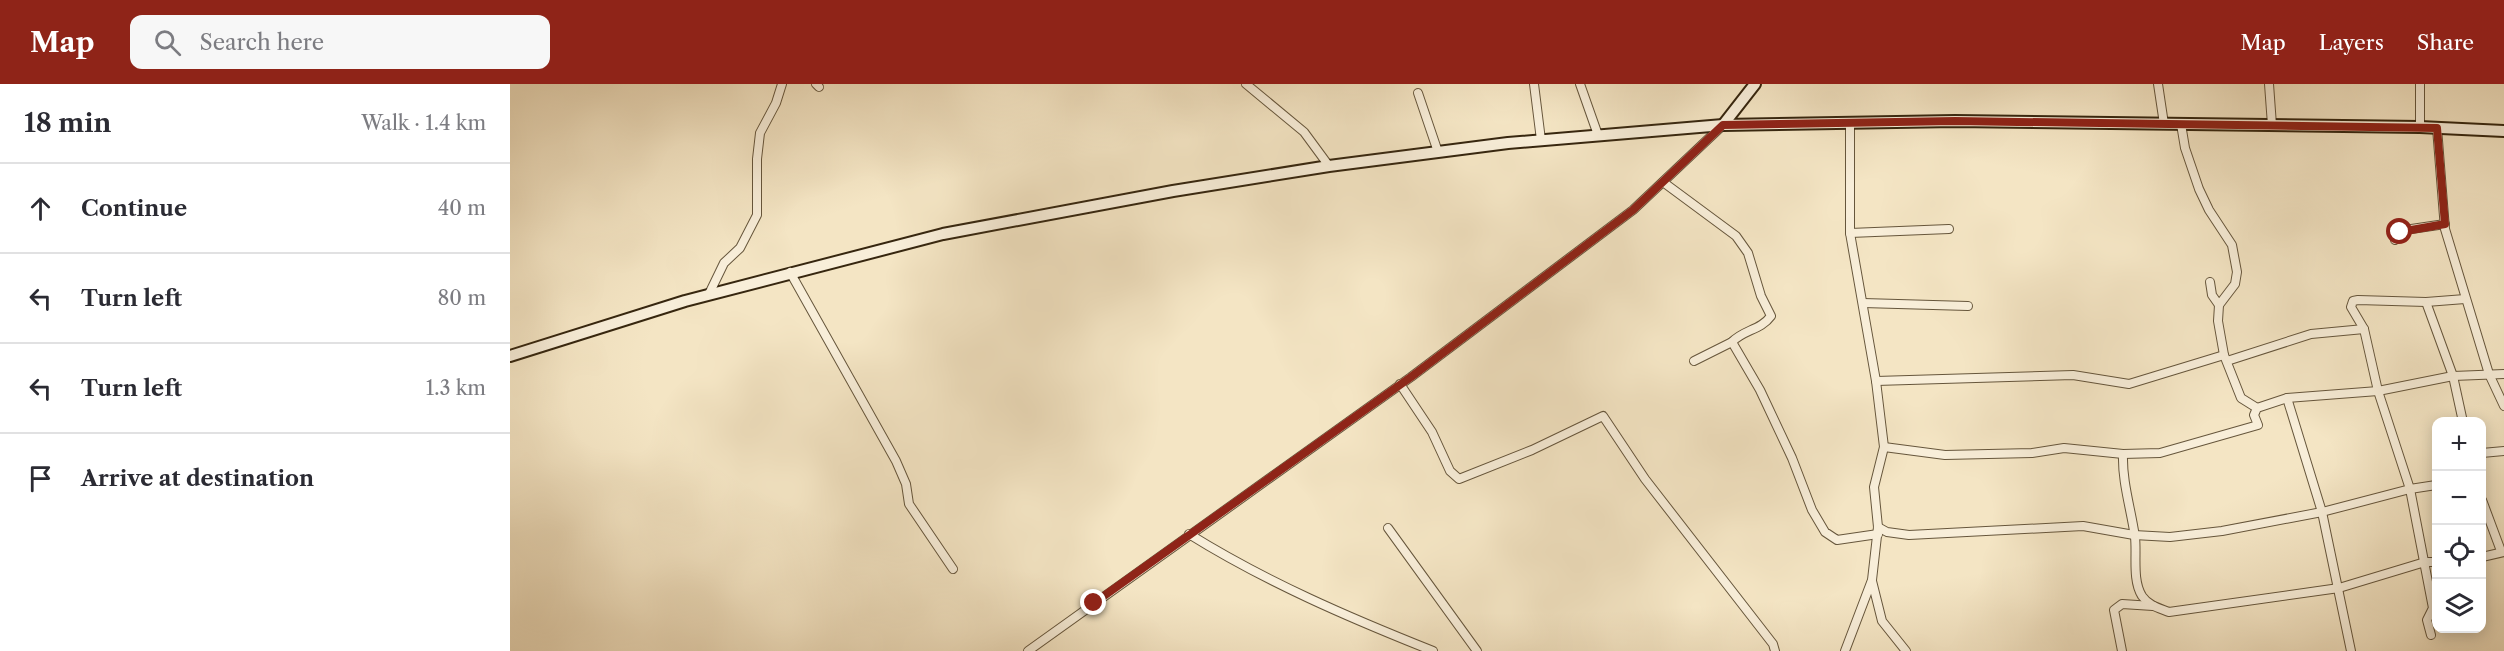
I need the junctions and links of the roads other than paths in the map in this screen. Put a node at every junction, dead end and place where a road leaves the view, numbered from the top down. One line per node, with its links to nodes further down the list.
1 (782, 84): 29 (street)
2 (1246, 84): 21 (street)
3 (1534, 84): 19 (street)
4 (1580, 84): 18 (street)
5 (1755, 84): 13 (main road)
6 (2158, 84): 11 (street)
7 (2269, 84): 14 (street)
8 (2420, 84): 15 (street)
9 (1418, 93): 20 (street)
10 (1850, 123): 11 (main road); 13 (main road); 25 (street)
11 (2164, 124): 12 (main road)
12 (2181, 124): 14 (main road); 33 (street)
13 (1723, 125): 18 (main road); 22 (street)
14 (2272, 125): 15 (main road)
15 (2420, 127): 16 (main road)
16 (2437, 128): 17 (main road); 23 (street)
17 (2504, 131)
18 (1598, 135): 19 (main road)
19 (1541, 140): 20 (main road)
20 (1438, 152): 21 (main road)
21 (1329, 166): 27 (main road)
22 (1662, 182): 36 (street); 44 (street)
23 (2445, 224): 26 (street); 30 (street)
24 (1949, 230): 25 (street)
25 (1850, 233): 32 (street)
26 (2395, 240)
27 (790, 272): 29 (main road); 66 (street)
28 (2210, 282): 33 (street)
29 (710, 294): 37 (main road)
30 (2465, 299): 31 (street); 40 (street)
31 (2426, 302): 35 (street); 42 (street)
32 (1863, 303): 34 (street); 43 (street)
33 (2219, 305): 38 (street)
34 (1968, 306)
35 (2364, 329): 38 (street); 45 (street)
36 (1732, 342): 39 (street); 59 (street)
37 (510, 356)
38 (2226, 358): 43 (street); 48 (street)
39 (1694, 361)
40 (2488, 374): 41 (street); 42 (street); 47 (street)
41 (2504, 374)
42 (2453, 376): 45 (street); 49 (street)
43 (1876, 381): 50 (street)
44 (1400, 384): 60 (street); 74 (street)
45 (2378, 391): 46 (street); 55 (street)
46 (2287, 398): 48 (street); 56 (street)
47 (2504, 406)
48 (2256, 411): 53 (street)
49 (2462, 417)
50 (1884, 447): 53 (street); 59 (street)
51 (2504, 451): 52 (street)
52 (2486, 453)
53 (2124, 454): 61 (street)
54 (2432, 486): 55 (street)
55 (2410, 489): 56 (street); 64 (street)
56 (2322, 512): 61 (street); 68 (street)
57 (2486, 512): 62 (street)
58 (1388, 528): 73 (street)
59 (1877, 531): 61 (street); 67 (street)
60 (1190, 534): 71 (street); 72 (street)
61 (2134, 535): 69 (street)
62 (2503, 552): 63 (street)
63 (2486, 556)
64 (2426, 562): 65 (street); 68 (street); 70 (street)
65 (2432, 562)
66 (953, 569)
67 (1872, 580): 75 (street); 76 (street)
68 (2339, 588): 69 (street); 78 (street)
69 (2153, 606): 77 (street)
70 (2432, 635)
71 (1028, 651)
72 (1434, 651)
73 (1476, 651)
74 (1775, 651)
75 (1845, 651)
76 (1906, 651)
77 (2122, 651)
78 (2351, 651)

